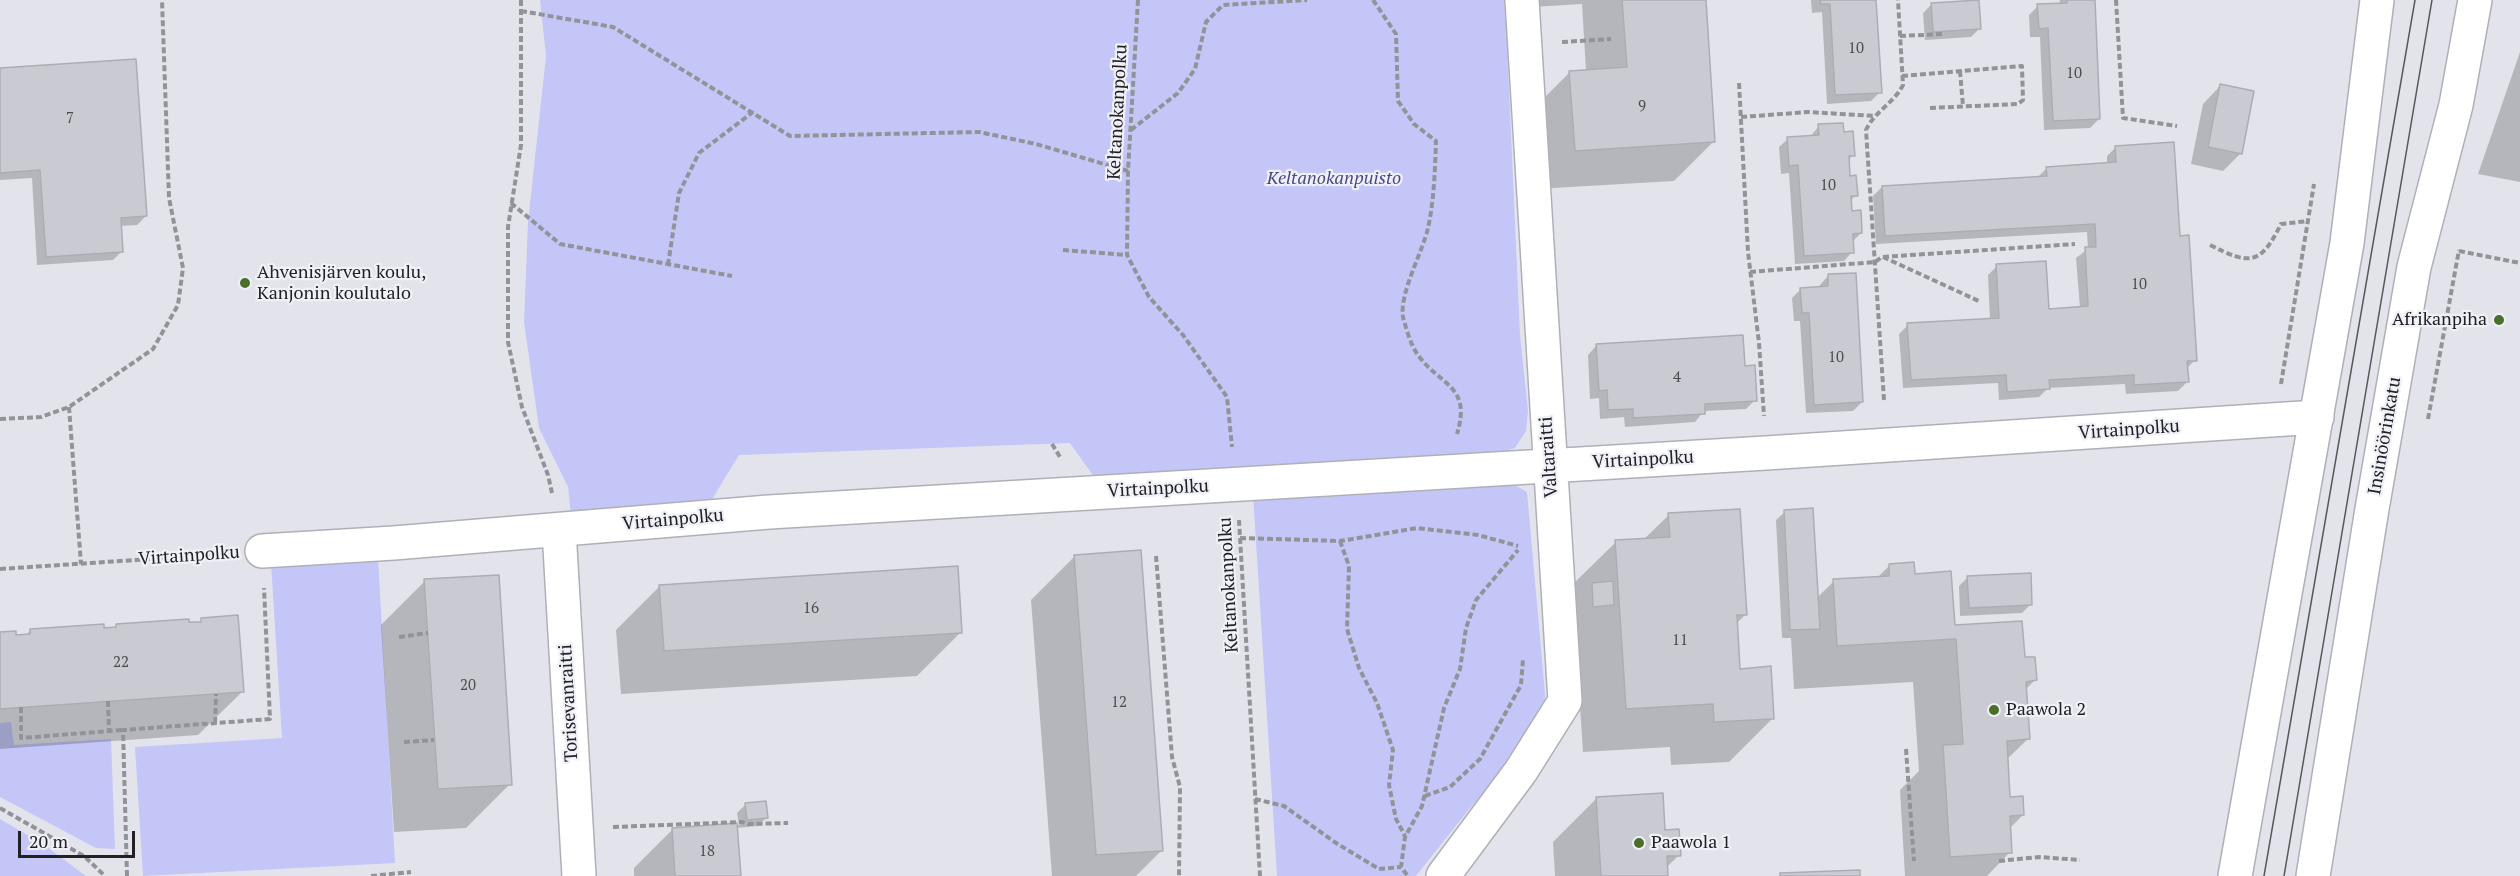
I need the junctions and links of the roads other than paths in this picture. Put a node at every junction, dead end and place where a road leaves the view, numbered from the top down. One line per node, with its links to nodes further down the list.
1 (1522, 0): 5 (main road, Valtaraitti)
2 (2377, 0): 4 (main road)
3 (2475, 0): 11 (main road, Insinöörinkatu)
4 (2317, 417): 5 (main road, Virtainpolku); 10 (main road)
5 (1550, 465): 6 (main road, Virtainpolku); 9 (main road, Valtaraitti)
6 (559, 530): 7 (main road, Virtainpolku); 8 (main road, Torisevanraitti)
7 (262, 551)
8 (579, 876)
9 (1443, 876)
10 (2235, 876)
11 (2313, 876)

